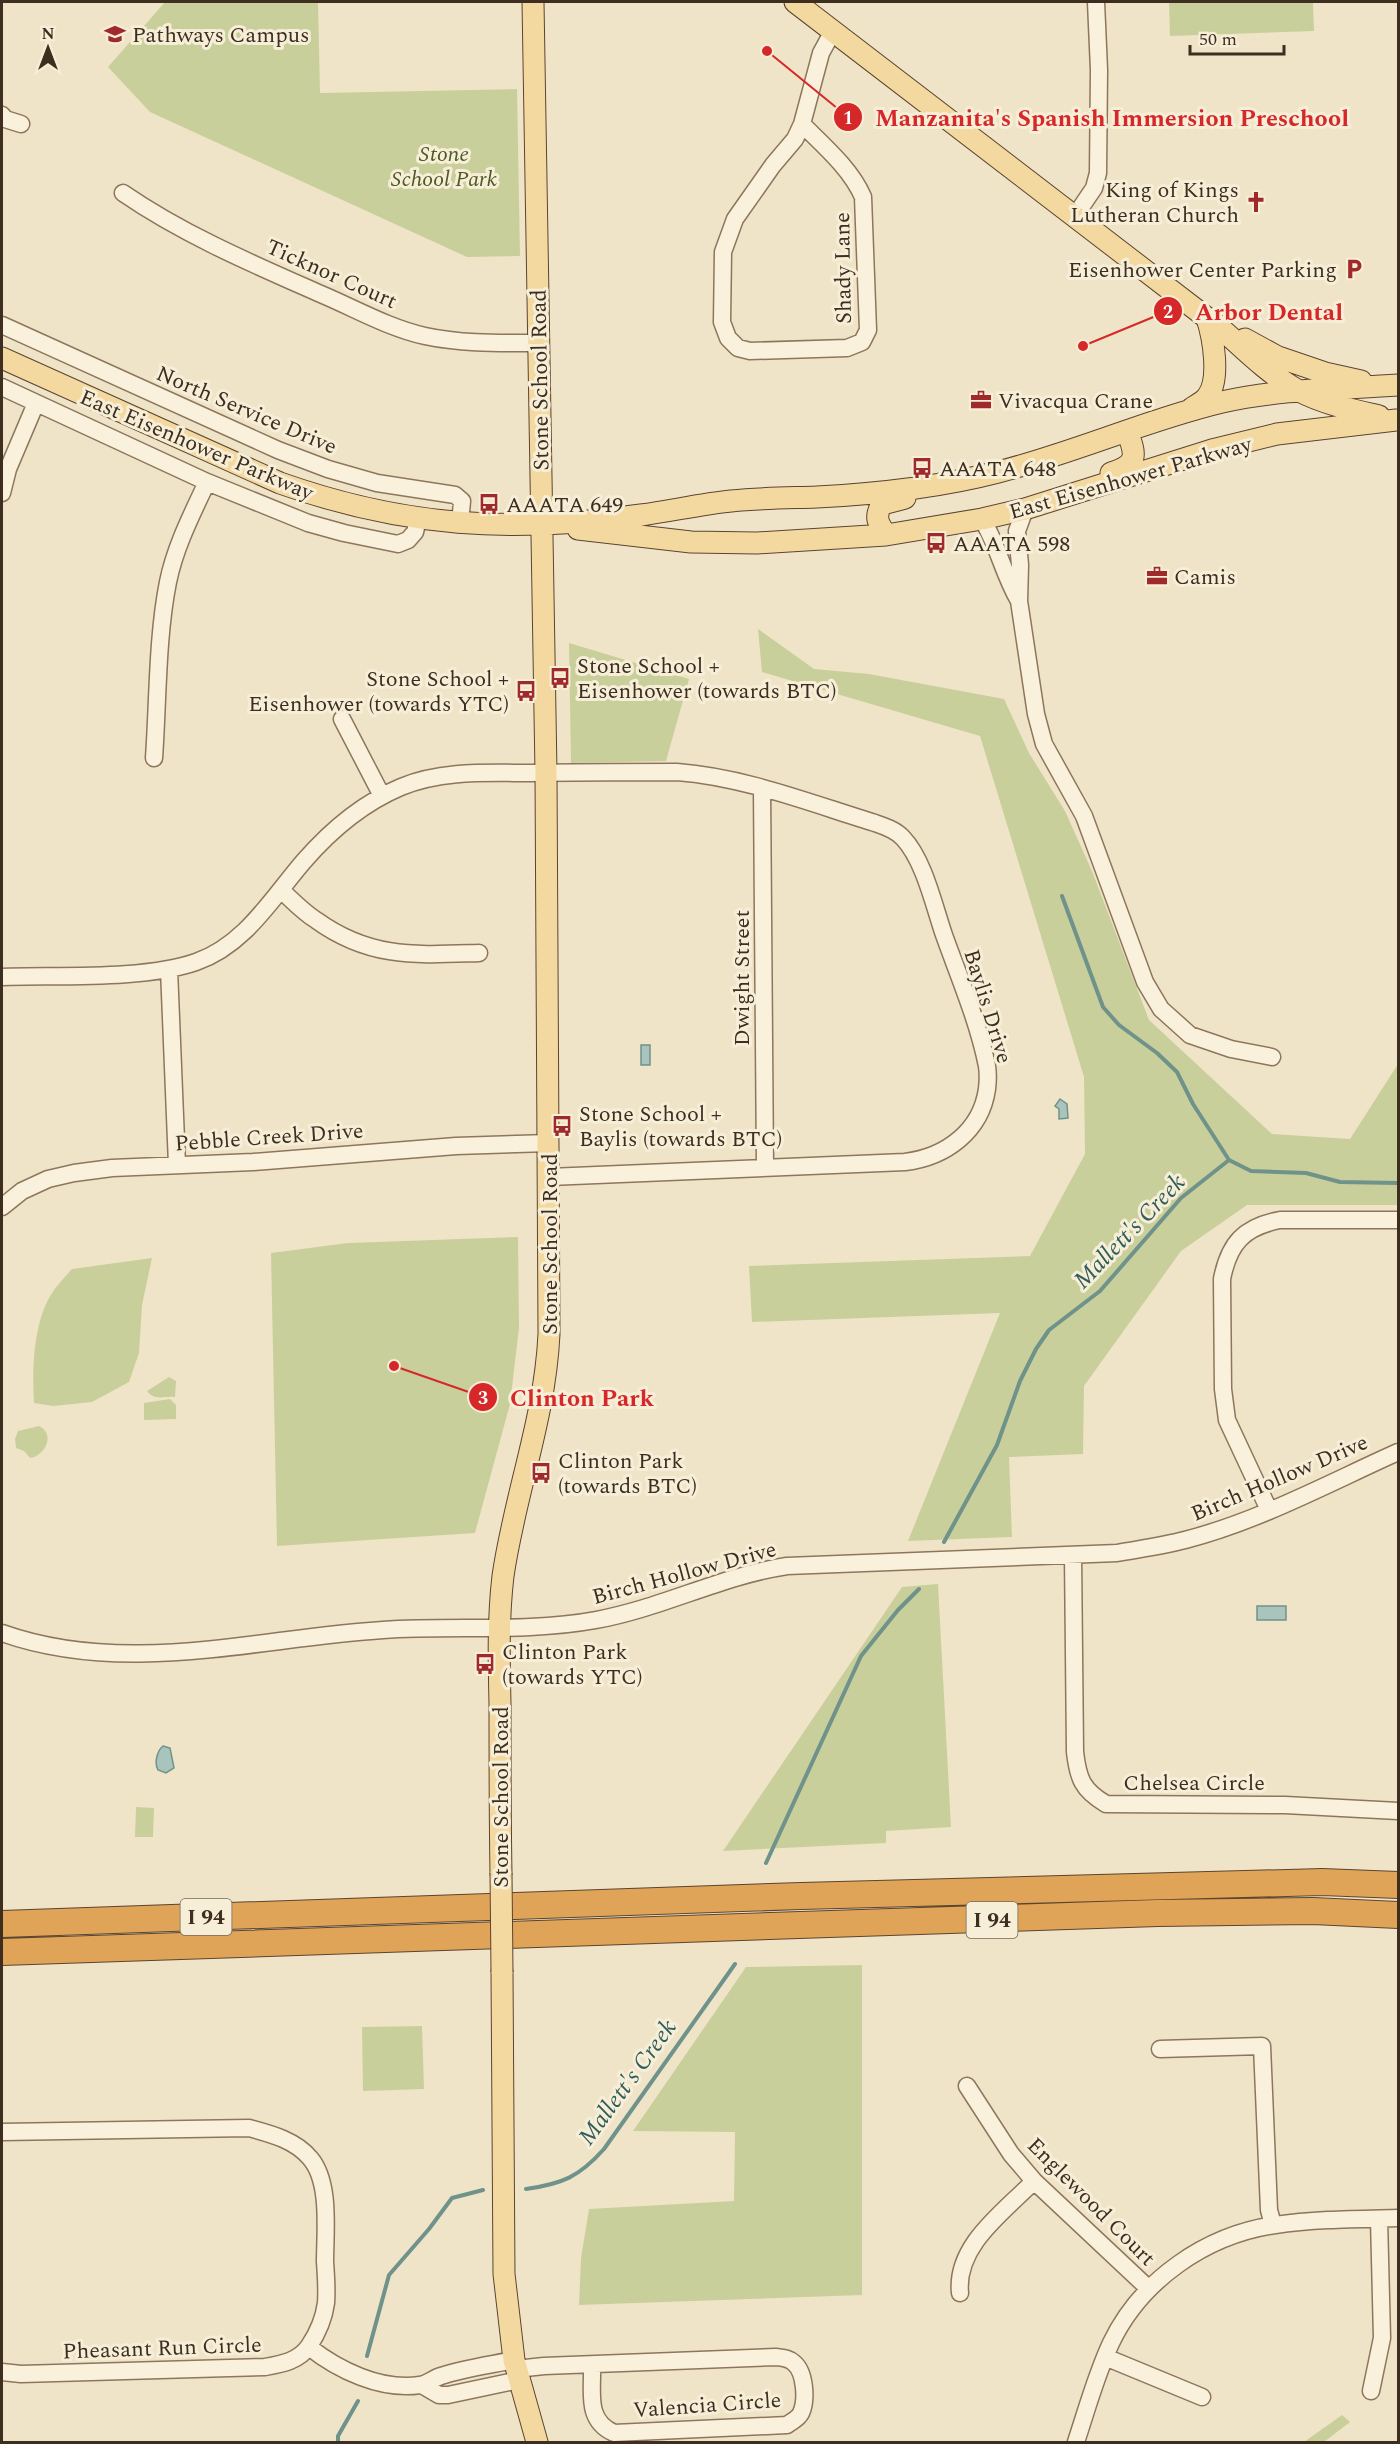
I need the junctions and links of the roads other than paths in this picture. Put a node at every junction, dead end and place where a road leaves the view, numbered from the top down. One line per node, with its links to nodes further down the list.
1 (533, 2): 12 (main road, Stone School Road)
2 (795, 2): 4 (main road)
3 (1096, 2): 9 (street)
4 (833, 31): 7 (street, Shady Lane); 9 (main road)
5 (2, 115): 6 (street)
6 (21, 124)
7 (802, 124): 7 (street, Shady Lane)
8 (123, 193): 12 (street, Ticknor Court)
9 (1075, 216): 10 (main road)
10 (1212, 321): 14 (main road); 16 (main road); 18 (main road)
11 (2, 326): 28 (street, North Service Drive)
12 (539, 343): 29 (main road, Stone School Road)
13 (2, 358): 26 (main road, East Eisenhower Parkway)
14 (1392, 386): 16 (main road, East Eisenhower Parkway)
15 (2, 387): 17 (street)
16 (1300, 391): 18 (main road, East Eisenhower Parkway); 19 (main road)
17 (36, 403): 22 (street); 23 (street)
18 (1187, 412): 20 (main road, East Eisenhower Parkway)
19 (1397, 419): 24 (main road, East Eisenhower Parkway)
20 (1127, 431): 21 (main road, East Eisenhower Parkway); 24 (main road)
21 (959, 480): 29 (main road, East Eisenhower Parkway); 30 (main road)
22 (207, 482): 26 (street); 33 (street)
23 (2, 493)
24 (1076, 495): 25 (main road, East Eisenhower Parkway)
25 (1025, 509): 27 (main road, East Eisenhower Parkway); 31 (street)
26 (418, 519): 28 (main road, East Eisenhower Parkway)
27 (982, 519): 30 (main road, East Eisenhower Parkway); 31 (street)
28 (460, 524): 29 (main road, East Eisenhower Parkway)
29 (542, 524): 30 (main road, East Eisenhower Parkway); 34 (main road, Stone School Road)
30 (886, 535)
31 (1019, 601): 41 (street)
32 (342, 719): 36 (street)
33 (154, 758)
34 (546, 773): 35 (street, Baylis Drive); 36 (street, Baylis Drive); 42 (main road, Stone School Road)
35 (762, 788): 44 (street, Dwight Street); 44 (street, Baylis Drive)
36 (382, 796): 37 (street, Baylis Drive)
37 (281, 890): 38 (street); 39 (street, Baylis Drive)
38 (479, 953)
39 (168, 969): 40 (street, Baylis Drive); 43 (street)
40 (2, 977)
41 (1272, 1057)
42 (549, 1143): 43 (street, Pebble Creek Drive); 45 (main road, Stone School Road)
43 (177, 1166): 46 (street, Pebble Creek Drive)
44 (765, 1168): 45 (street, Baylis Drive)
45 (549, 1177): 51 (main road, Stone School Road)
46 (2, 1207)
47 (1398, 1220): 49 (street)
48 (1398, 1452): 49 (street, Birch Hollow Drive)
49 (1269, 1510): 50 (street, Birch Hollow Drive)
50 (1072, 1555): 51 (street, Birch Hollow Drive); 53 (street, Chelsea Circle)
51 (500, 1628): 52 (street, Birch Hollow Drive); 70 (main road, Stone School Road, bridge)
52 (2, 1633)
53 (1398, 1811)
54 (1398, 1886): 56 (highway, I 94)
55 (1398, 1915): 57 (highway, I 94)
56 (2, 1924)
57 (2, 1952)
58 (1160, 2049): 64 (street)
59 (967, 2086): 61 (street, Englewood Court)
60 (2, 2132): 67 (street)
61 (1034, 2181): 65 (street, Englewood Court); 66 (street)
62 (1379, 2218): 63 (street); 64 (street); 72 (street)
63 (1398, 2218)
64 (1273, 2225): 65 (street)
65 (1148, 2288): 68 (street)
66 (960, 2293)
67 (309, 2347): 70 (street, Valencia Circle); 71 (street, Pheasant Run Circle)
68 (1105, 2357): 73 (street); 75 (street)
69 (592, 2365): 69 (street, Valencia Circle); 70 (street, Valencia Circle)
70 (516, 2370): 74 (main road, Stone School Road)
71 (2, 2372)
72 (1371, 2391)
73 (1202, 2397)
74 (537, 2442)
75 (1076, 2442)

